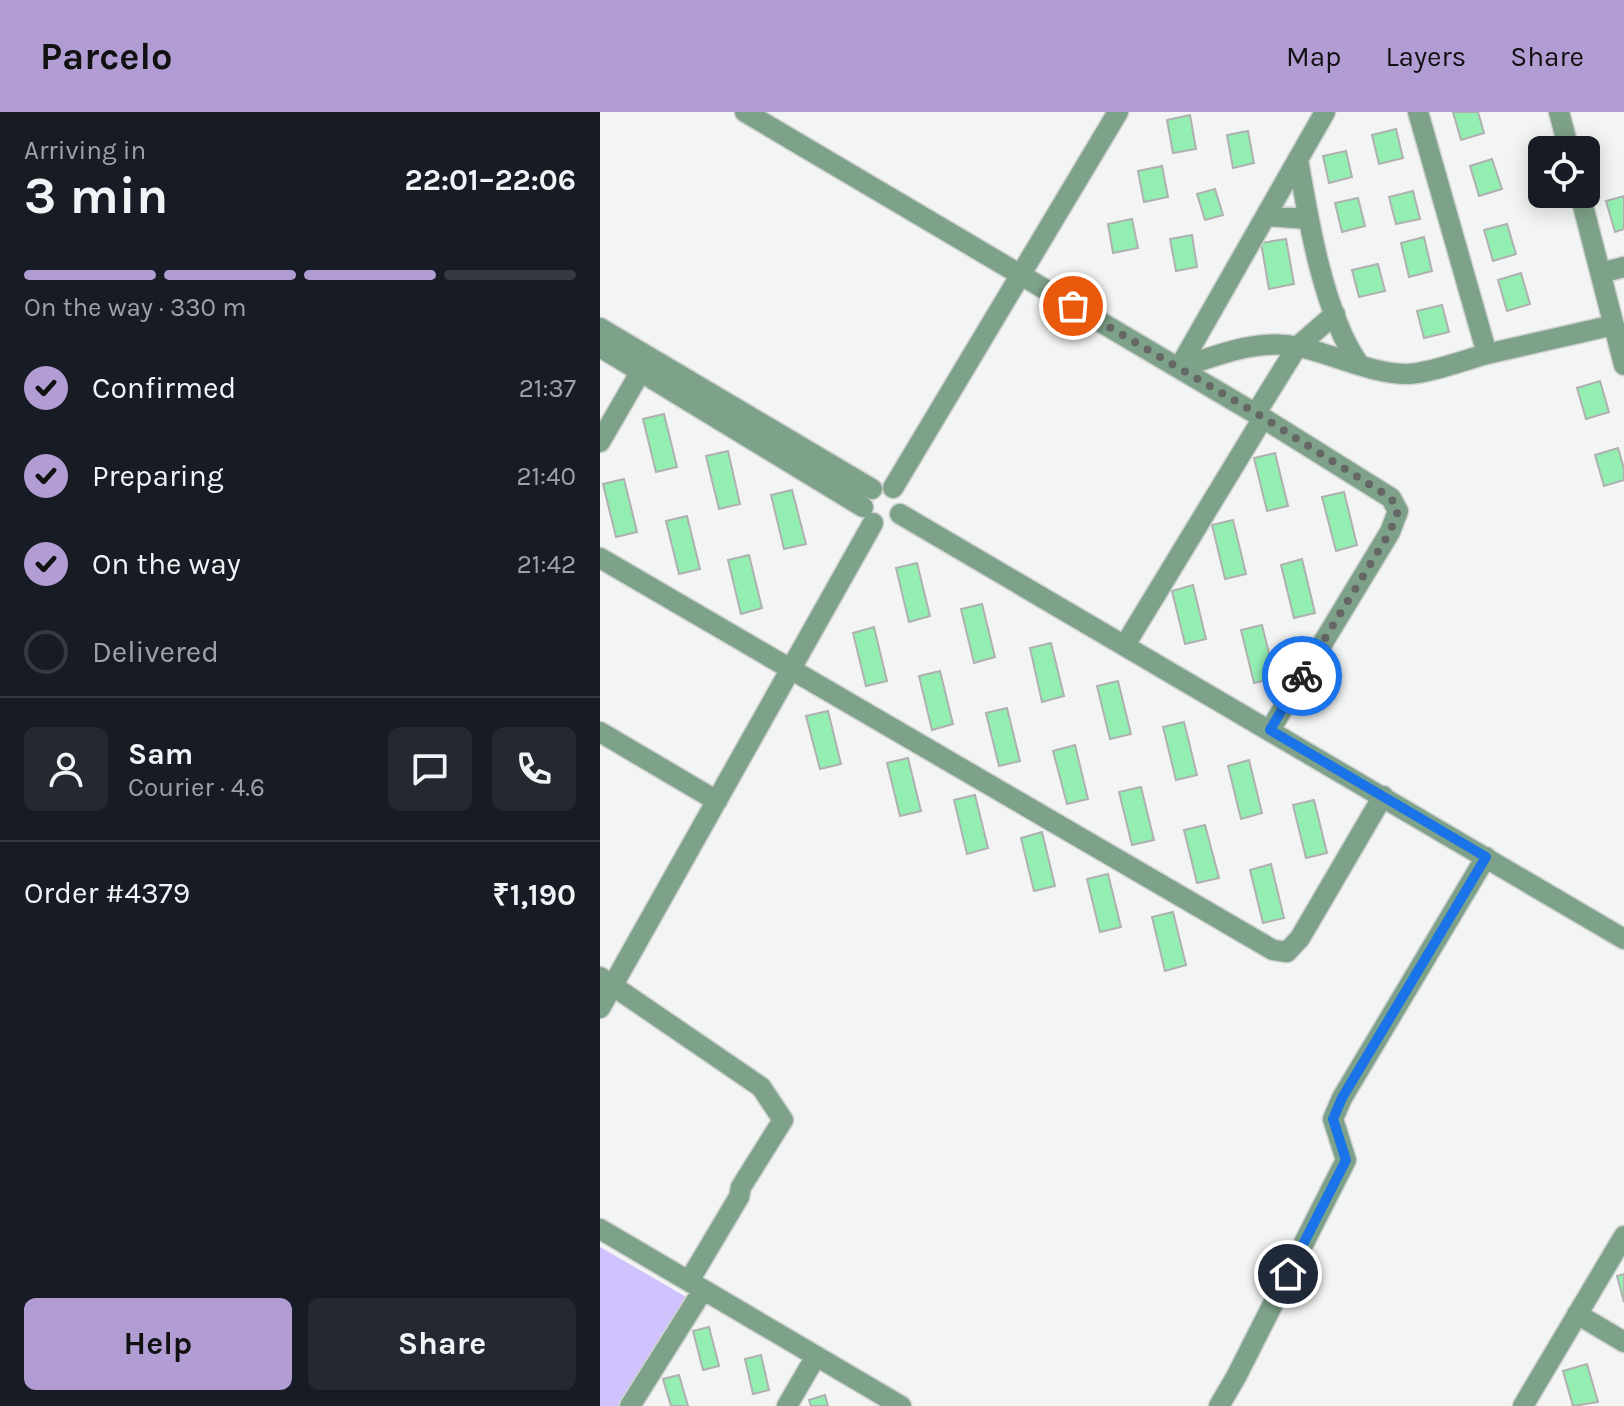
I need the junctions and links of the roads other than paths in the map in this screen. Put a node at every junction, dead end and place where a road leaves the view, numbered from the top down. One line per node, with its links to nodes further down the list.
1 (745, 112): 13 (street)
2 (1118, 112): 13 (street)
3 (1325, 112): 7 (street)
4 (1418, 112): 19 (street)
5 (1559, 112): 6 (street)
6 (1565, 136)
7 (1298, 159): 9 (street); 10 (street)
8 (1584, 208): 12 (street)
9 (1266, 216): 10 (street); 22 (street)
10 (1308, 219): 14 (street)
11 (1624, 267): 12 (street)
12 (1601, 273): 15 (street)
13 (1021, 275): 22 (street); 26 (street)
14 (1335, 314): 18 (street); 20 (street)
15 (1614, 325): 19 (street); 21 (street)
16 (600, 328): 26 (street)
17 (600, 347): 23 (street)
18 (1297, 347): 20 (street); 22 (street); 24 (street)
19 (1487, 354): 20 (street)
20 (1359, 364)
21 (1624, 365)
22 (1179, 368): 24 (street)
23 (641, 371): 25 (street); 26 (street)
24 (1260, 416): 29 (street); 31 (street)
25 (600, 442)
26 (875, 502): 27 (street); 27 (street); 30 (street)
27 (900, 514): 29 (street)
28 (600, 558): 30 (street)
29 (1125, 645): 31 (street)
30 (791, 668): 33 (street); 34 (street)
31 (1270, 730): 33 (street)
32 (600, 732): 34 (street)
33 (1383, 796): 35 (street)
34 (717, 801): 37 (street)
35 (1486, 857): 36 (street); 48 (street)
36 (1624, 939)
37 (607, 981): 38 (street); 41 (street)
38 (600, 1008)
39 (600, 1229): 41 (street)
40 (1624, 1236): 42 (street)
41 (696, 1285): 44 (street); 45 (street)
42 (1577, 1314): 43 (street); 49 (street)
43 (1624, 1342)
44 (816, 1356): 46 (street); 47 (street)
45 (630, 1406)
46 (787, 1406)
47 (901, 1406)
48 (1219, 1406)
49 (1523, 1406)

